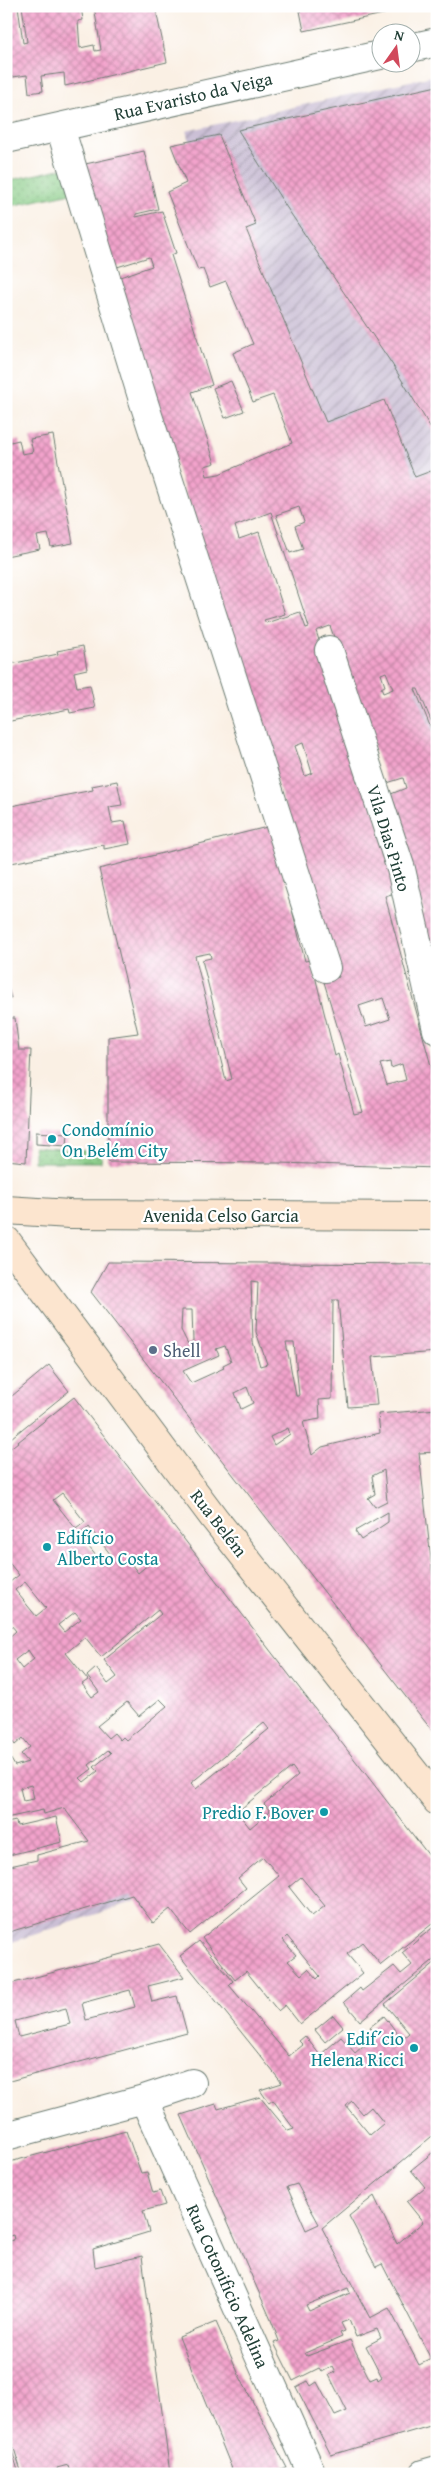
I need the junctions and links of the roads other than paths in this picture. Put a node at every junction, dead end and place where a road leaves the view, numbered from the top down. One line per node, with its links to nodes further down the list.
1 (437, 42): 2 (street)
2 (420, 46)
3 (370, 57): 4 (street, Rua Evaristo da Veiga)
4 (60, 127): 5 (street, Rua Evaristo da Veiga); 7 (street)
5 (6, 139)
6 (330, 650): 8 (street, Vila Dias Pinto)
7 (326, 968)
8 (437, 1030)
9 (6, 1210): 10 (main road, Avenida Celso Garcia)
10 (437, 1216)
11 (6, 1240): 12 (main road, Rua Belém)
12 (437, 1801)
13 (192, 2083): 14 (street)
14 (144, 2099): 15 (street); 17 (street, Rua Cotonificio Adelina)
15 (6, 2136)
16 (437, 2470): 18 (street)
17 (312, 2474)
18 (423, 2474)

